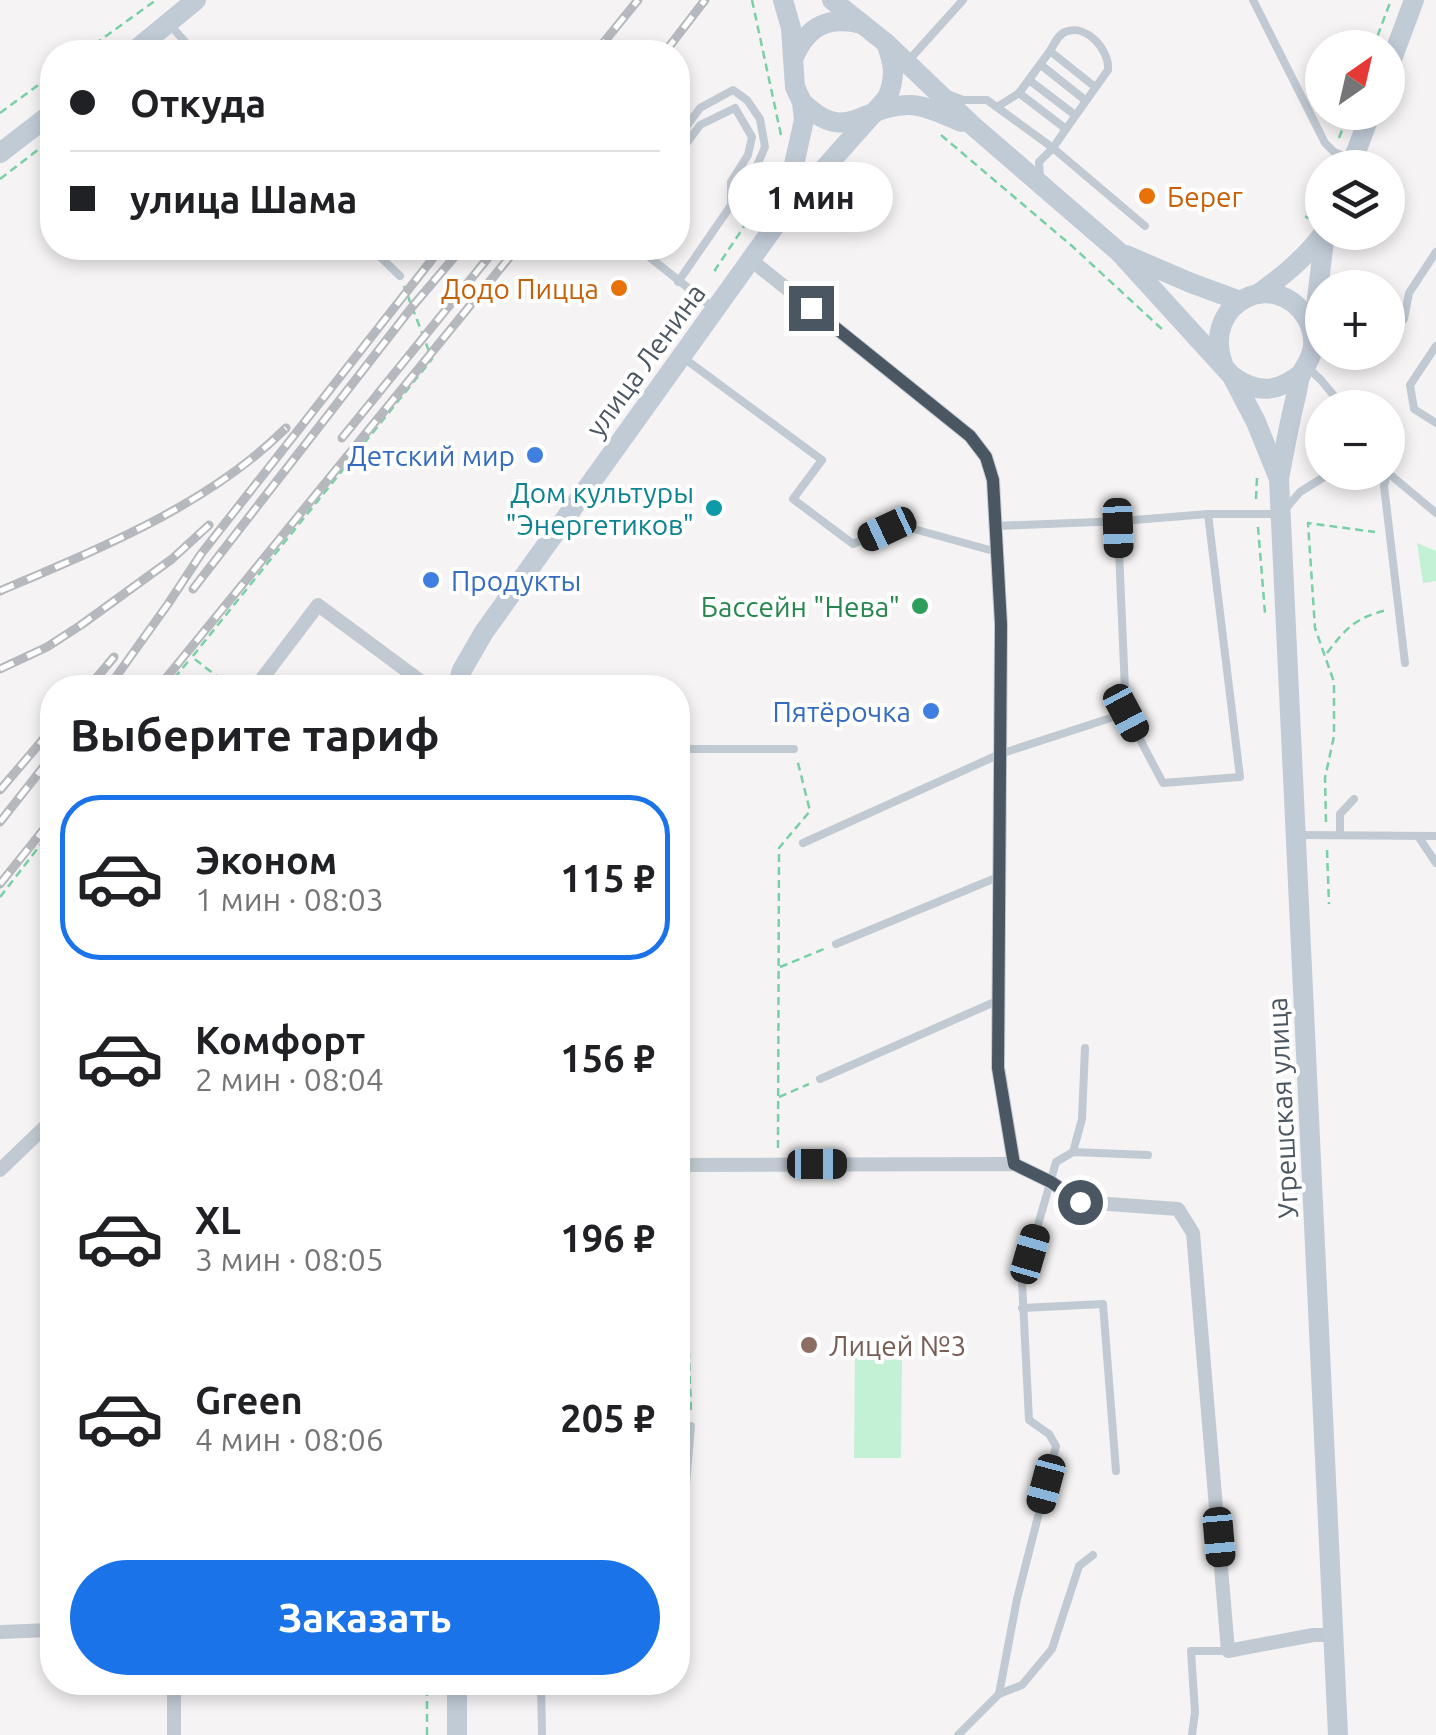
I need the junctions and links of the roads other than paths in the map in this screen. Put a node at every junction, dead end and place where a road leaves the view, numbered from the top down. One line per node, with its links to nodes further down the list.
1 (196, 0): 7 (main road)
2 (784, 0): 14 (main road, улица Ленина)
3 (832, 0): 8 (main road)
4 (963, 0): 15 (lane)
5 (1253, 0): 32 (lane)
6 (1414, 0): 9 (main road)
7 (168, 22): 10 (main road); 11 (lane)
8 (864, 25): 12 (main road); 14 (main road)
9 (1403, 30)
10 (149, 40)
11 (184, 40)
12 (886, 43): 15 (main road, Угрешская улица); 24 (main road, улица Ленина)
13 (1050, 51): 16 (lane); 18 (lane); 18 (lane)
14 (794, 58): 22 (main road, улица Ленина)
15 (906, 63): 19 (main road, Угрешская улица)
16 (1041, 64): 17 (lane); 21 (lane)
17 (1029, 80): 20 (lane); 25 (lane)
18 (1094, 87): 21 (lane)
19 (933, 89): 23 (lane); 28 (main road, Угрешская улица)
20 (1019, 93): 23 (lane); 29 (lane)
21 (1085, 100): 25 (lane)
22 (802, 102): 24 (main road); 36 (main road, улица Ленина)
23 (996, 107): 31 (lane)
24 (878, 110): 28 (main road, Угрешская улица); 36 (main road, улица Ленина)
25 (1074, 115): 29 (lane)
26 (40, 122): 33 (main road)
27 (690, 122): 35 (lane)
28 (972, 125): 34 (main road, Угрешская улица)
29 (1066, 129): 31 (lane)
30 (690, 139): 35 (lane)
31 (1053, 148): 34 (lane); 37 (lane)
32 (1332, 150)
33 (0, 153)
34 (1041, 182): 39 (main road, Угрешская улица)
35 (731, 206): 45 (lane)
36 (782, 216): 43 (main road, улица Ленина)
37 (1145, 226)
38 (1311, 250): 46 (main road)
39 (1120, 252): 46 (main road, Угрешская улица); 52 (main road, Угрешская улица)
40 (1436, 252): 48 (lane)
41 (383, 260): 44 (lane)
42 (652, 260): 45 (lane)
43 (751, 260): 47 (main road, улица Ленина); 64 (street)
44 (400, 276)
45 (678, 282): 47 (lane)
46 (1249, 298): 49 (main road, Угрешская улица); 52 (main road)
47 (716, 309): 51 (main road, улица Ленина)
48 (1405, 313)
49 (1305, 316)
50 (1436, 346): 55 (lane)
51 (682, 356): 65 (lane); 69 (main road, улица Ленина)
52 (1227, 370): 53 (main road); 56 (main road, Угрешская улица)
53 (1304, 370): 54 (lane); 56 (main road, Угрешская улица)
54 (1330, 390)
55 (1436, 423)
56 (1280, 480): 61 (main road, Угрешская улица)
57 (1405, 488): 62 (lane)
58 (1305, 489): 61 (lane)
59 (1384, 490): 66 (lane)
60 (1208, 514): 61 (lane); 63 (lane); 70 (lane)
61 (1281, 514): 75 (main road, Угрешская улица)
62 (1436, 514)
63 (1122, 522): 64 (lane); 70 (lane)
64 (996, 526): 65 (street)
65 (997, 552): 73 (street)
66 (1404, 663)
67 (265, 675): 68 (street)
68 (412, 675)
69 (461, 675)
70 (1126, 713): 73 (lane)
71 (690, 749): 72 (lane)
72 (794, 749)
73 (1000, 754): 79 (lane); 81 (street)
74 (1354, 798): 76 (lane)
75 (1296, 835): 76 (lane); 98 (main road, Угрешская улица)
76 (1340, 836): 77 (lane)
77 (1418, 836): 78 (lane); 80 (lane)
78 (1436, 836)
79 (803, 843)
80 (1436, 863)
81 (998, 876): 82 (lane); 83 (street)
82 (836, 944)
83 (999, 1000): 85 (lane); 89 (street)
84 (1085, 1048): 87 (lane)
85 (820, 1079)
86 (40, 1132): 91 (street)
87 (1073, 1152): 88 (lane); 92 (lane)
88 (1148, 1154)
89 (1014, 1164): 90 (street); 92 (street)
90 (690, 1165)
91 (0, 1170)
92 (1051, 1182): 93 (lane); 99 (street)
93 (1022, 1308): 94 (lane); 100 (lane)
94 (1116, 1471)
95 (1094, 1555): 100 (lane)
96 (40, 1630): 97 (street)
97 (0, 1632)
98 (1334, 1635): 99 (street); 109 (main road, Угрешская улица)
99 (1228, 1652): 108 (lane)
100 (1000, 1694): 107 (lane)
101 (174, 1695): 104 (street)
102 (457, 1695): 105 (main road)
103 (541, 1695): 106 (lane)
104 (174, 1735)
105 (457, 1735)
106 (542, 1735)
107 (958, 1735)
108 (1192, 1735)
109 (1338, 1735)

